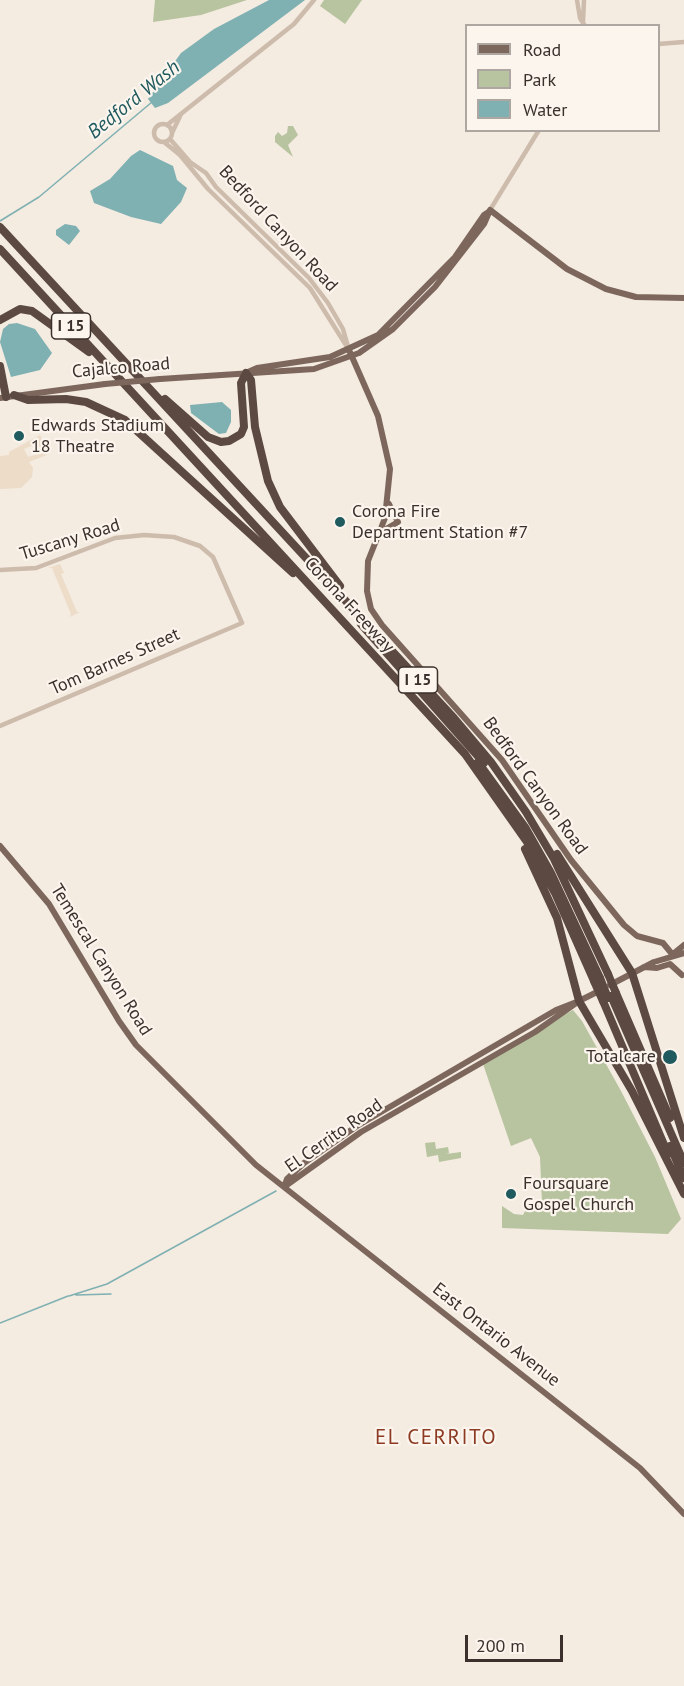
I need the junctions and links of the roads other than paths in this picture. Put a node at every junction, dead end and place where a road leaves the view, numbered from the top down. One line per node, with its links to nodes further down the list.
1 (314, 0): 7 (street)
2 (577, 0): 4 (street)
3 (584, 0): 4 (street)
4 (584, 24)
5 (684, 42): 6 (street)
6 (660, 44)
7 (181, 114): 8 (street); 10 (street)
8 (167, 125): 10 (street); 11 (street)
9 (538, 132): 12 (street)
10 (171, 136): 11 (street); 19 (street, Bedford Canyon Road)
11 (164, 142): 19 (street, Bedford Canyon Road)
12 (490, 210): 16 (main road); 19 (main road, Cajalco Road)
13 (2, 229): 18 (highway, Corona Freeway / I 15)
14 (0, 249): 15 (highway, Corona Freeway / I 15)
15 (12, 263): 22 (highway, Corona Freeway / I 15); 40 (highway)
16 (684, 298)
17 (0, 320): 22 (highway)
18 (116, 353): 21 (highway); 25 (highway, Corona Freeway / I 15)
19 (350, 353): 21 (main road, Cajalco Road); 24 (main road, Bedford Canyon Road)
20 (0, 366): 23 (highway)
21 (246, 373): 23 (main road, Cajalco Road, bridge); 28 (highway)
22 (115, 374): 29 (highway, Corona Freeway / I 15)
23 (4, 396): 29 (highway)
24 (388, 501): 26 (main road, Bedford Canyon Road); 26 (main road)
25 (264, 512): 28 (highway, Corona Freeway / I 15); 40 (highway)
26 (381, 532): 37 (main road, Bedford Canyon Road)
27 (0, 570): 30 (street, Tuscany Road)
28 (344, 599): 32 (highway, Corona Freeway / I 15)
29 (328, 604): 33 (highway, Corona Freeway / I 15)
30 (242, 623): 31 (street, Tom Barnes Street)
31 (0, 726)
32 (526, 812): 39 (highway); 40 (highway, Corona Freeway / I 15)
33 (519, 830): 40 (highway, Corona Freeway / I 15); 42 (highway)
34 (0, 846): 49 (main road, Temescal Canyon Road)
35 (684, 945): 37 (main road)
36 (684, 953): 37 (main road); 38 (main road)
37 (672, 954): 38 (main road, El Cerrito Road)
38 (644, 967): 39 (main road, El Cerrito Road)
39 (632, 974): 42 (main road, El Cerrito Road); 45 (highway)
40 (600, 978): 41 (highway, Corona Freeway / I 15, bridge); 41 (highway, Corona Freeway / I 15, bridge)
41 (609, 997): 43 (highway, Corona Freeway / I 15); 44 (highway); 48 (highway); 50 (highway, Corona Freeway / I 15)
42 (579, 1001): 49 (main road, El Cerrito Road); 50 (highway)
43 (639, 1047): 44 (highway); 46 (highway, Corona Freeway / I 15)
44 (664, 1117): 47 (highway)
45 (684, 1138)
46 (684, 1150)
47 (684, 1163)
48 (684, 1178)
49 (284, 1187): 51 (main road, East Ontario Avenue)
50 (684, 1192)
51 (684, 1514)

